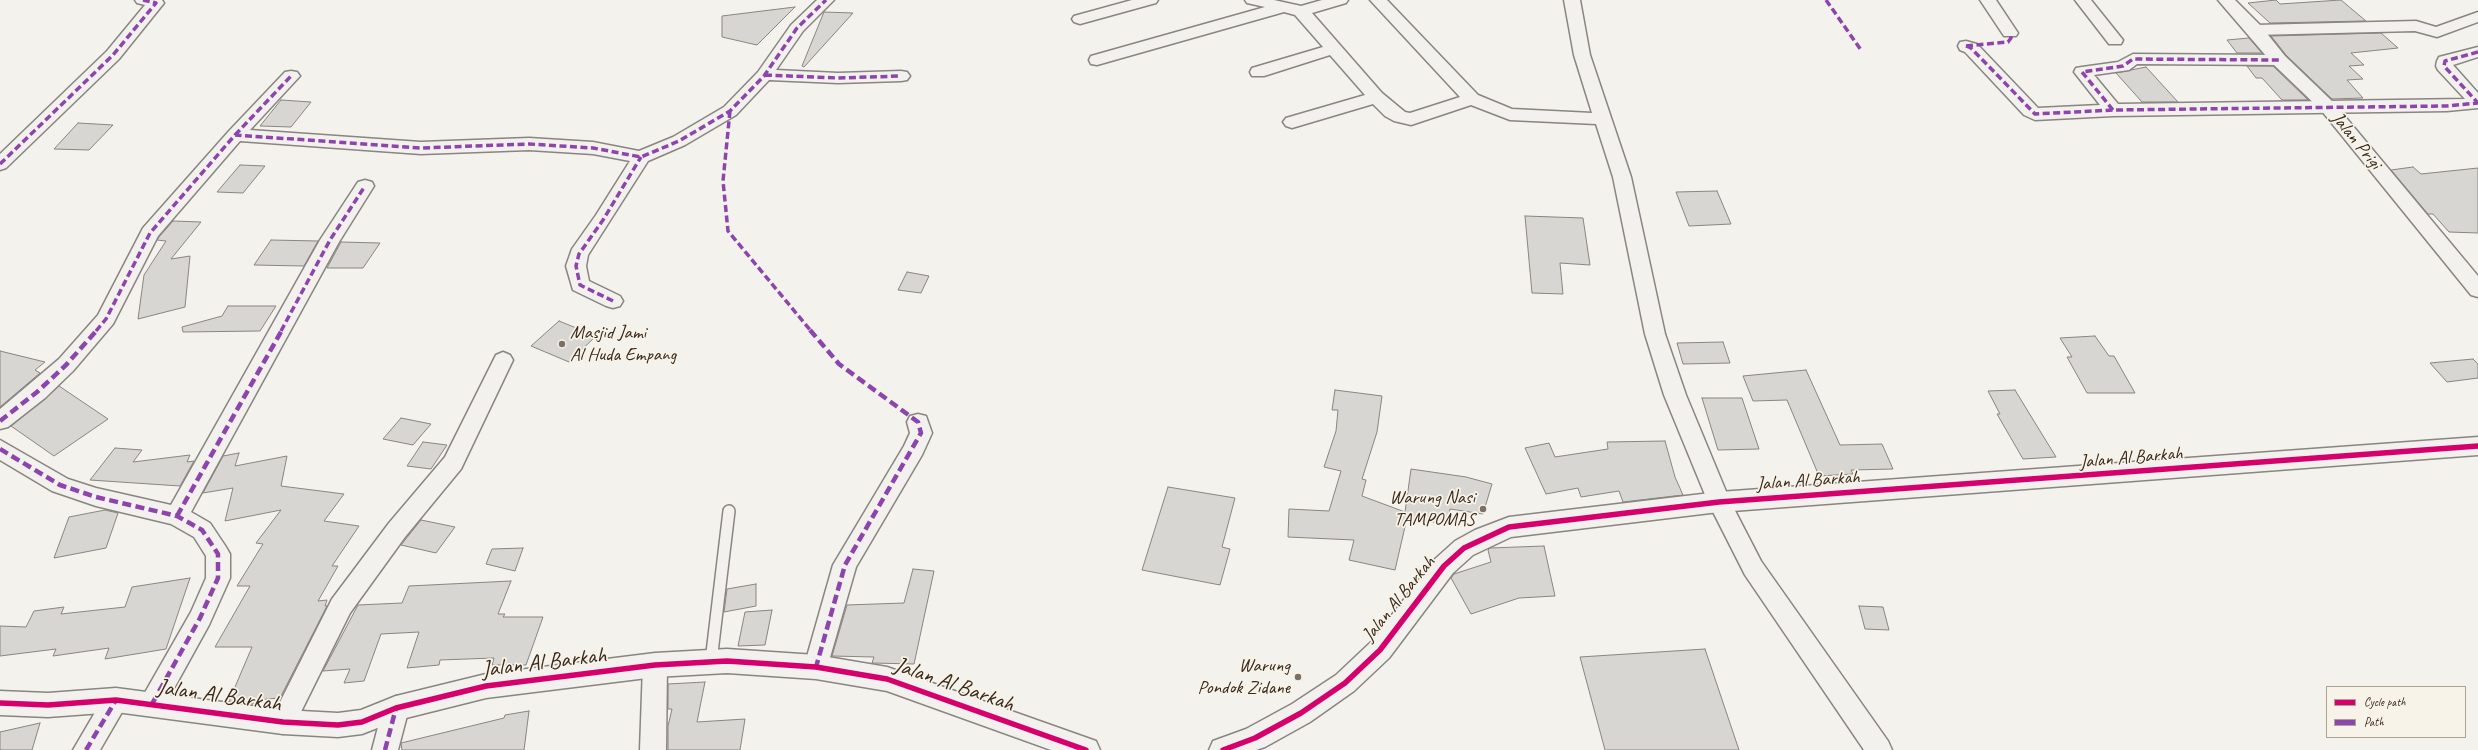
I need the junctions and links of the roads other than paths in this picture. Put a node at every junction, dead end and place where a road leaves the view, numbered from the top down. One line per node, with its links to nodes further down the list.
1 (826, 0): 24 (street)
2 (1150, 0): 14 (street)
3 (1252, 0): 11 (street)
4 (1340, 0): 12 (street)
5 (1378, 0): 28 (street)
6 (1572, 0): 31 (street)
7 (1988, 0): 16 (street)
8 (2083, 0): 17 (street)
9 (2226, 0): 15 (street, Jalan Prigi)
10 (153, 1): 35 (street)
11 (1284, 7): 12 (street); 21 (street)
12 (1301, 11): 19 (street)
13 (2477, 17): 15 (street)
14 (1080, 19)
15 (2255, 30): 22 (street, Jalan Prigi)
16 (2010, 33)
17 (2115, 40)
18 (1966, 46): 30 (street)
19 (1333, 49): 23 (street); 27 (street)
20 (2478, 52): 29 (street)
21 (1097, 60)
22 (2279, 60): 29 (street, Jalan Prigi); 30 (street)
23 (1258, 72)
24 (765, 75): 26 (street); 34 (street)
25 (291, 76): 33 (street)
26 (901, 76)
27 (1376, 97): 28 (street); 32 (street)
28 (1472, 99): 31 (street)
29 (2327, 106): 30 (street); 37 (street, Jalan Prigi)
30 (2113, 110)
31 (1602, 119): 44 (street)
32 (1292, 122)
33 (235, 135): 34 (street); 40 (street)
34 (641, 157): 38 (street)
35 (0, 164)
36 (365, 186): 46 (street)
37 (2478, 290)
38 (613, 301)
39 (503, 360): 54 (street)
40 (0, 421)
41 (918, 422): 49 (street)
42 (2478, 446): 44 (street, Jalan Al Barkah)
43 (0, 449): 46 (street)
44 (1719, 502): 59 (street, Jalan Al Barkah); 60 (street)
45 (729, 511): 47 (lane)
46 (177, 516): 52 (street)
47 (711, 661): 48 (street, Jalan Al Barkah); 49 (street, Jalan Al Barkah)
48 (655, 666): 53 (street, Jalan Al Barkah); 57 (street)
49 (816, 667): 58 (street, Jalan Al Barkah)
50 (116, 700): 51 (street, Jalan Al Barkah); 52 (street, Jalan Al Barkah); 55 (street)
51 (0, 703)
52 (152, 704): 54 (street, Jalan Al Barkah)
53 (396, 708): 54 (street, Jalan Al Barkah); 56 (street)
54 (283, 722)
55 (86, 750)
56 (385, 750)
57 (653, 750)
58 (1086, 750)
59 (1223, 750)
60 (1879, 750)

